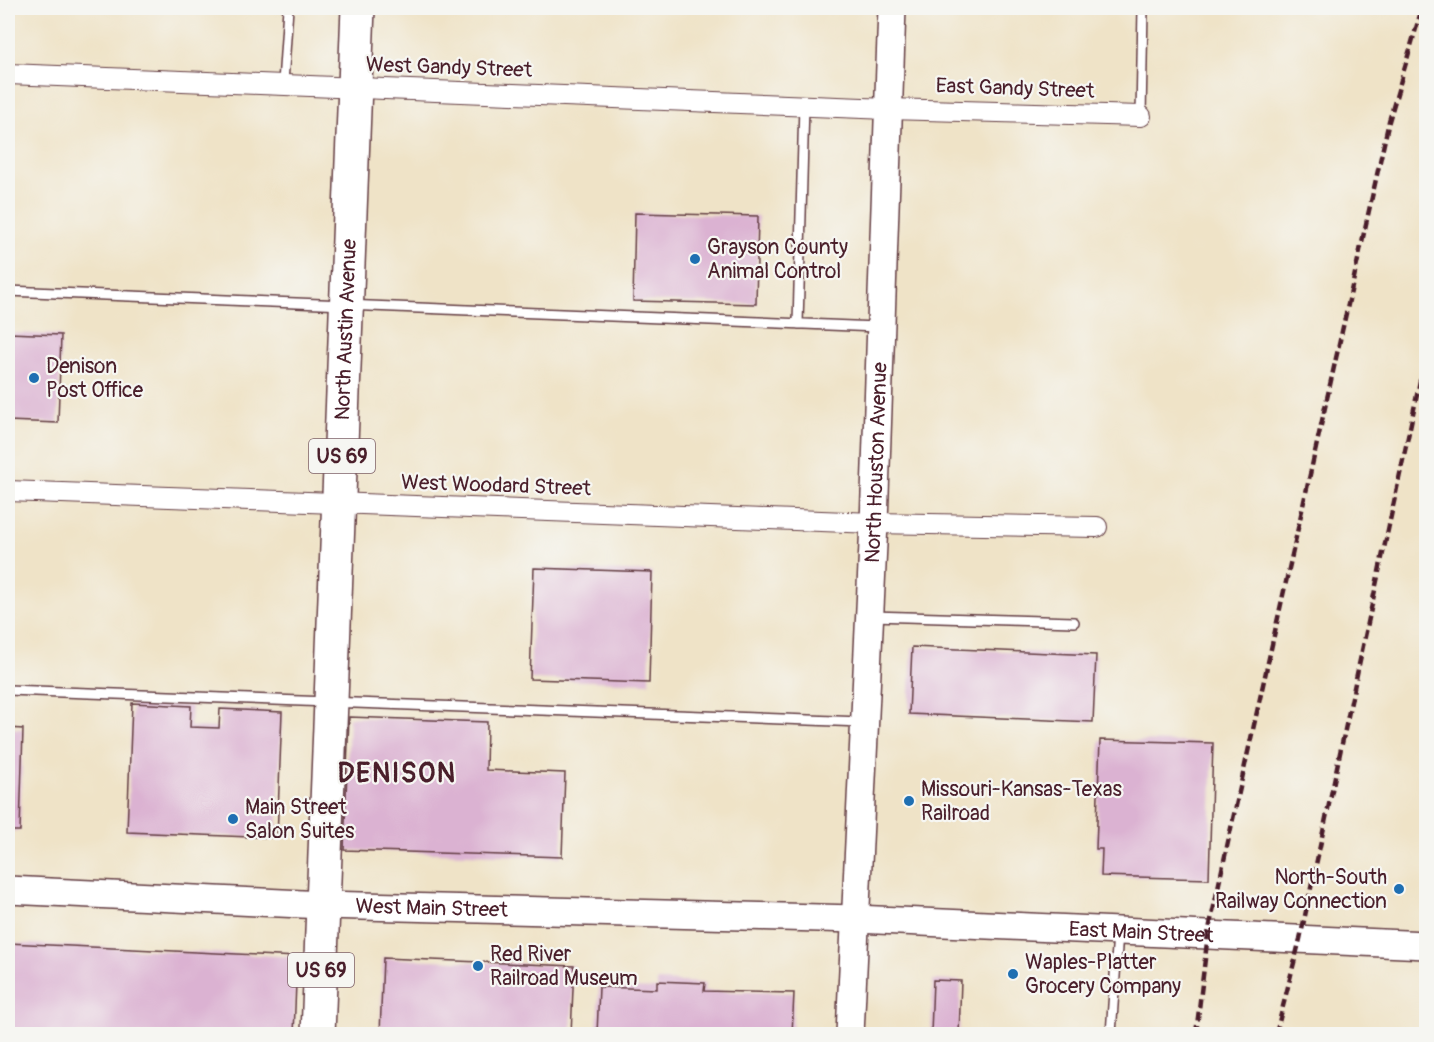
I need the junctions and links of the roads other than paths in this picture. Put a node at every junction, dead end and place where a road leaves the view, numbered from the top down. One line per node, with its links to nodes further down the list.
1 (288, 8): 6 (lane)
2 (358, 8): 7 (highway, North Austin Avenue / US 69)
3 (892, 8): 9 (main road, North Houston Avenue)
4 (1143, 8): 10 (lane)
5 (8, 74): 6 (street, West Gandy Street)
6 (283, 83): 7 (street, West Gandy Street)
7 (354, 88): 8 (street, West Gandy Street); 12 (highway, North Austin Avenue / US 69)
8 (804, 105): 9 (street, West Gandy Street); 13 (lane)
9 (888, 109): 10 (street, East Gandy Street); 14 (main road, North Houston Avenue)
10 (1141, 116)
11 (8, 291): 12 (lane)
12 (347, 305): 13 (lane); 16 (highway, North Austin Avenue / US 69)
13 (798, 324): 14 (lane)
14 (880, 327): 17 (main road, North Houston Avenue)
15 (8, 491): 16 (street, West Woodard Street)
16 (340, 503): 17 (street, West Woodard Street); 22 (highway, North Austin Avenue / US 69)
17 (874, 524): 18 (street, West Woodard Street); 19 (main road, North Houston Avenue)
18 (1097, 527)
19 (869, 616): 20 (lane); 23 (main road, North Houston Avenue)
20 (1074, 622)
21 (8, 690): 22 (lane)
22 (332, 704): 23 (lane); 25 (highway, North Austin Avenue / US 69)
23 (865, 723): 26 (main road, North Houston Avenue)
24 (8, 890): 25 (main road, West Main Street)
25 (324, 905): 26 (main road, West Main Street); 29 (highway, US 69)
26 (856, 919): 27 (main road, East Main Street); 30 (main road, North Houston Avenue)
27 (1118, 930): 28 (main road, East Main Street); 31 (lane)
28 (1426, 945)
29 (318, 1035)
30 (850, 1035)
31 (1111, 1035)

